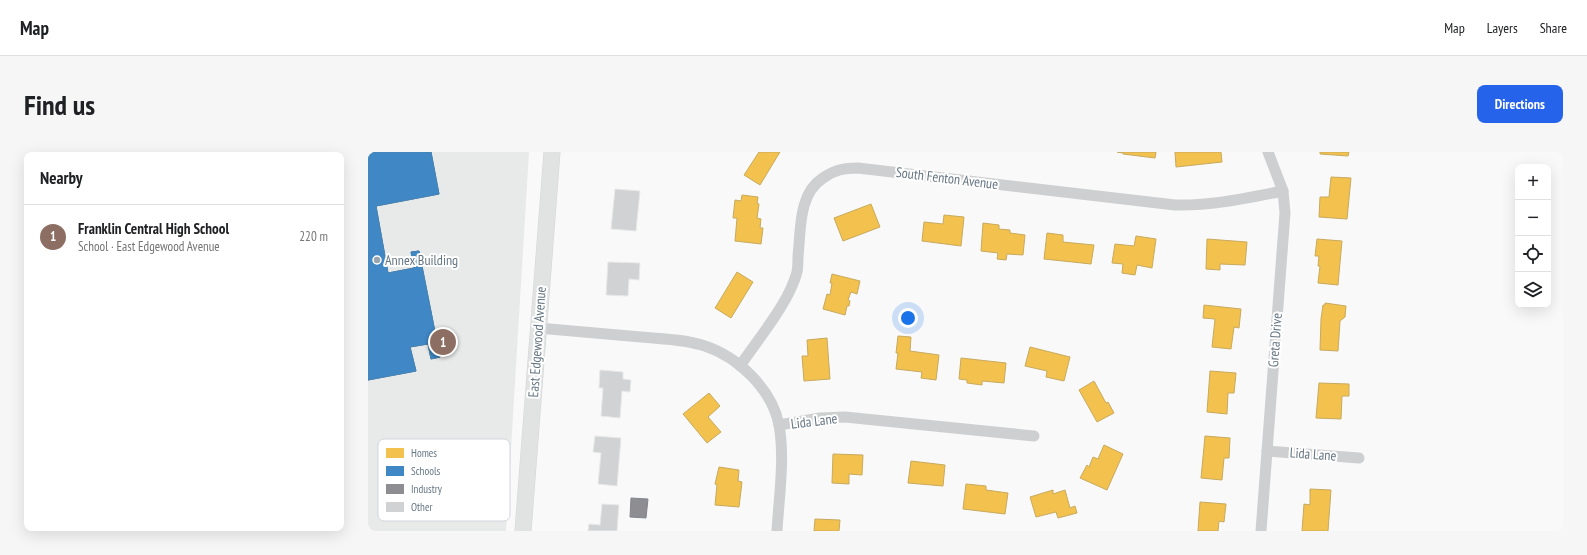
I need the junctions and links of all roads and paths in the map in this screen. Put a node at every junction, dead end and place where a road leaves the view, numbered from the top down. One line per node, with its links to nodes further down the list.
1 (552, 152): 4 (main road, East Edgewood Avenue)
2 (1268, 152): 3 (street, Greta Drive)
3 (1283, 190): 5 (street, South Fenton Avenue); 8 (street, Greta Drive)
4 (538, 328): 5 (street, Lida Lane); 10 (main road, East Edgewood Avenue)
5 (740, 366): 6 (street, Lida Lane)
6 (779, 425): 7 (street, Lida Lane); 11 (street)
7 (1034, 436)
8 (1267, 451): 9 (street, Lida Lane); 12 (street, Greta Drive)
9 (1359, 458)
10 (522, 531)
11 (777, 531)
12 (1261, 531)

